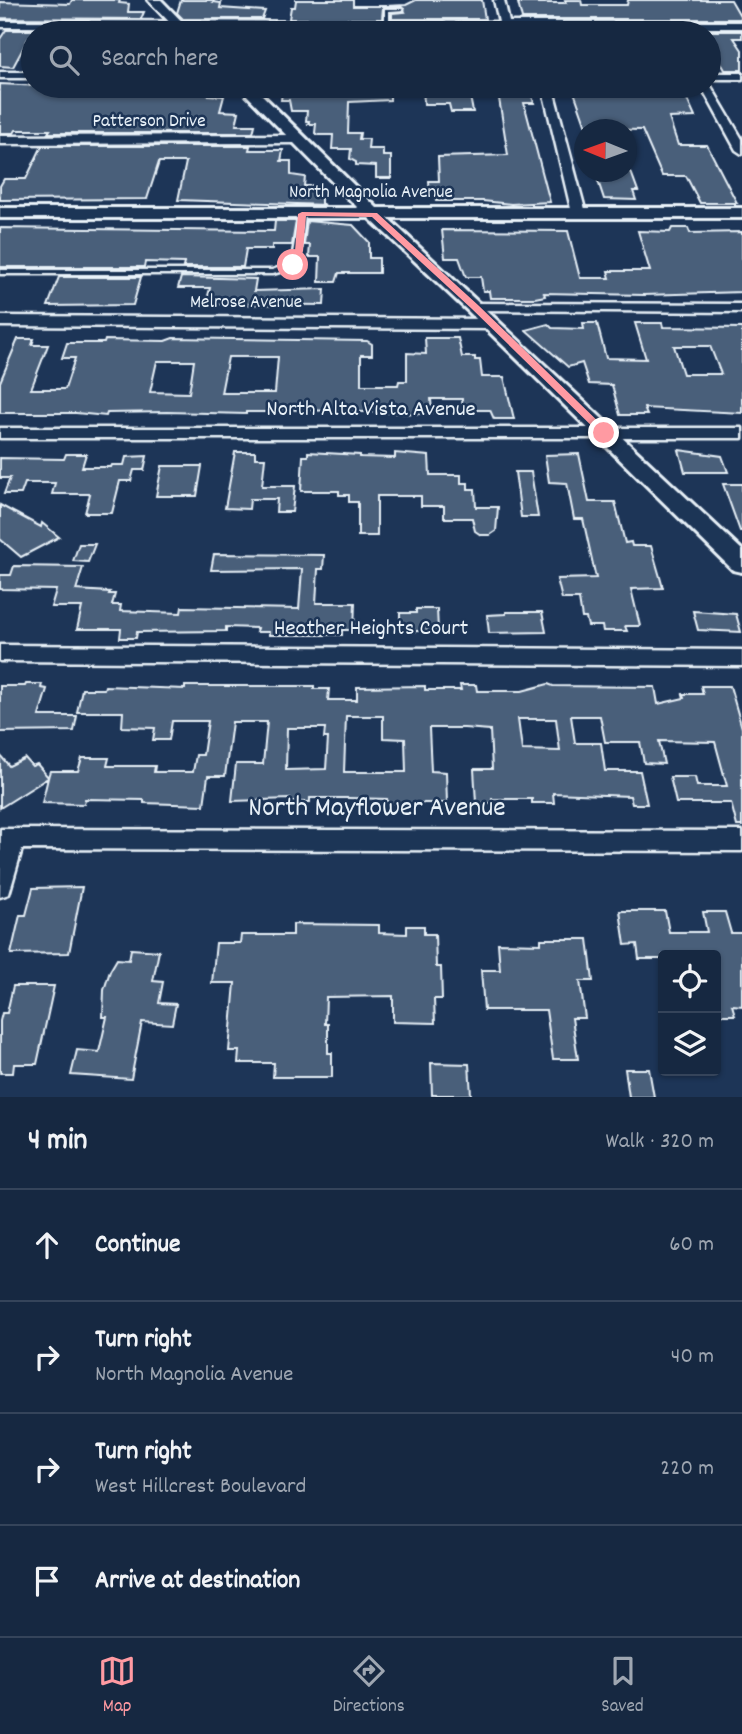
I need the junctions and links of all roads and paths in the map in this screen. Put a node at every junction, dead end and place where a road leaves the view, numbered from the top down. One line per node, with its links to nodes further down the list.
1 (154, 0): 4 (street)
2 (499, 0): 6 (street)
3 (401, 10): 5 (lane)
4 (174, 21)
5 (387, 21)
6 (504, 21)
7 (0, 24): 8 (street)
8 (21, 24)
9 (721, 25): 10 (street)
10 (742, 25)
11 (0, 75): 12 (street)
12 (21, 75)
13 (721, 76): 14 (street)
14 (742, 76)
15 (256, 98): 18 (street)
16 (550, 98): 22 (street)
17 (713, 98): 20 (street)
18 (298, 139): 19 (street, Patterson Drive); 25 (street)
19 (0, 140)
20 (742, 150)
21 (0, 213): 24 (street, North Magnolia Avenue)
22 (579, 213): 23 (street, North Magnolia Avenue); 25 (street, North Magnolia Avenue)
23 (742, 213)
24 (302, 214): 25 (street, North Magnolia Avenue); 26 (lane)
25 (374, 214): 27 (street)
26 (0, 272)
27 (475, 307): 28 (street); 30 (street)
28 (742, 308)
29 (0, 321): 30 (street, Melrose Avenue)
30 (492, 324): 32 (street)
31 (0, 433): 32 (street, North Alta Vista Avenue)
32 (604, 433): 33 (street, North Alta Vista Avenue); 34 (street)
33 (742, 433)
34 (742, 564)
35 (0, 653): 36 (street, Heather Heights Court)
36 (742, 658)
37 (6, 839): 38 (street, North Mayflower Avenue); 39 (street)
38 (742, 841)
39 (0, 886)

